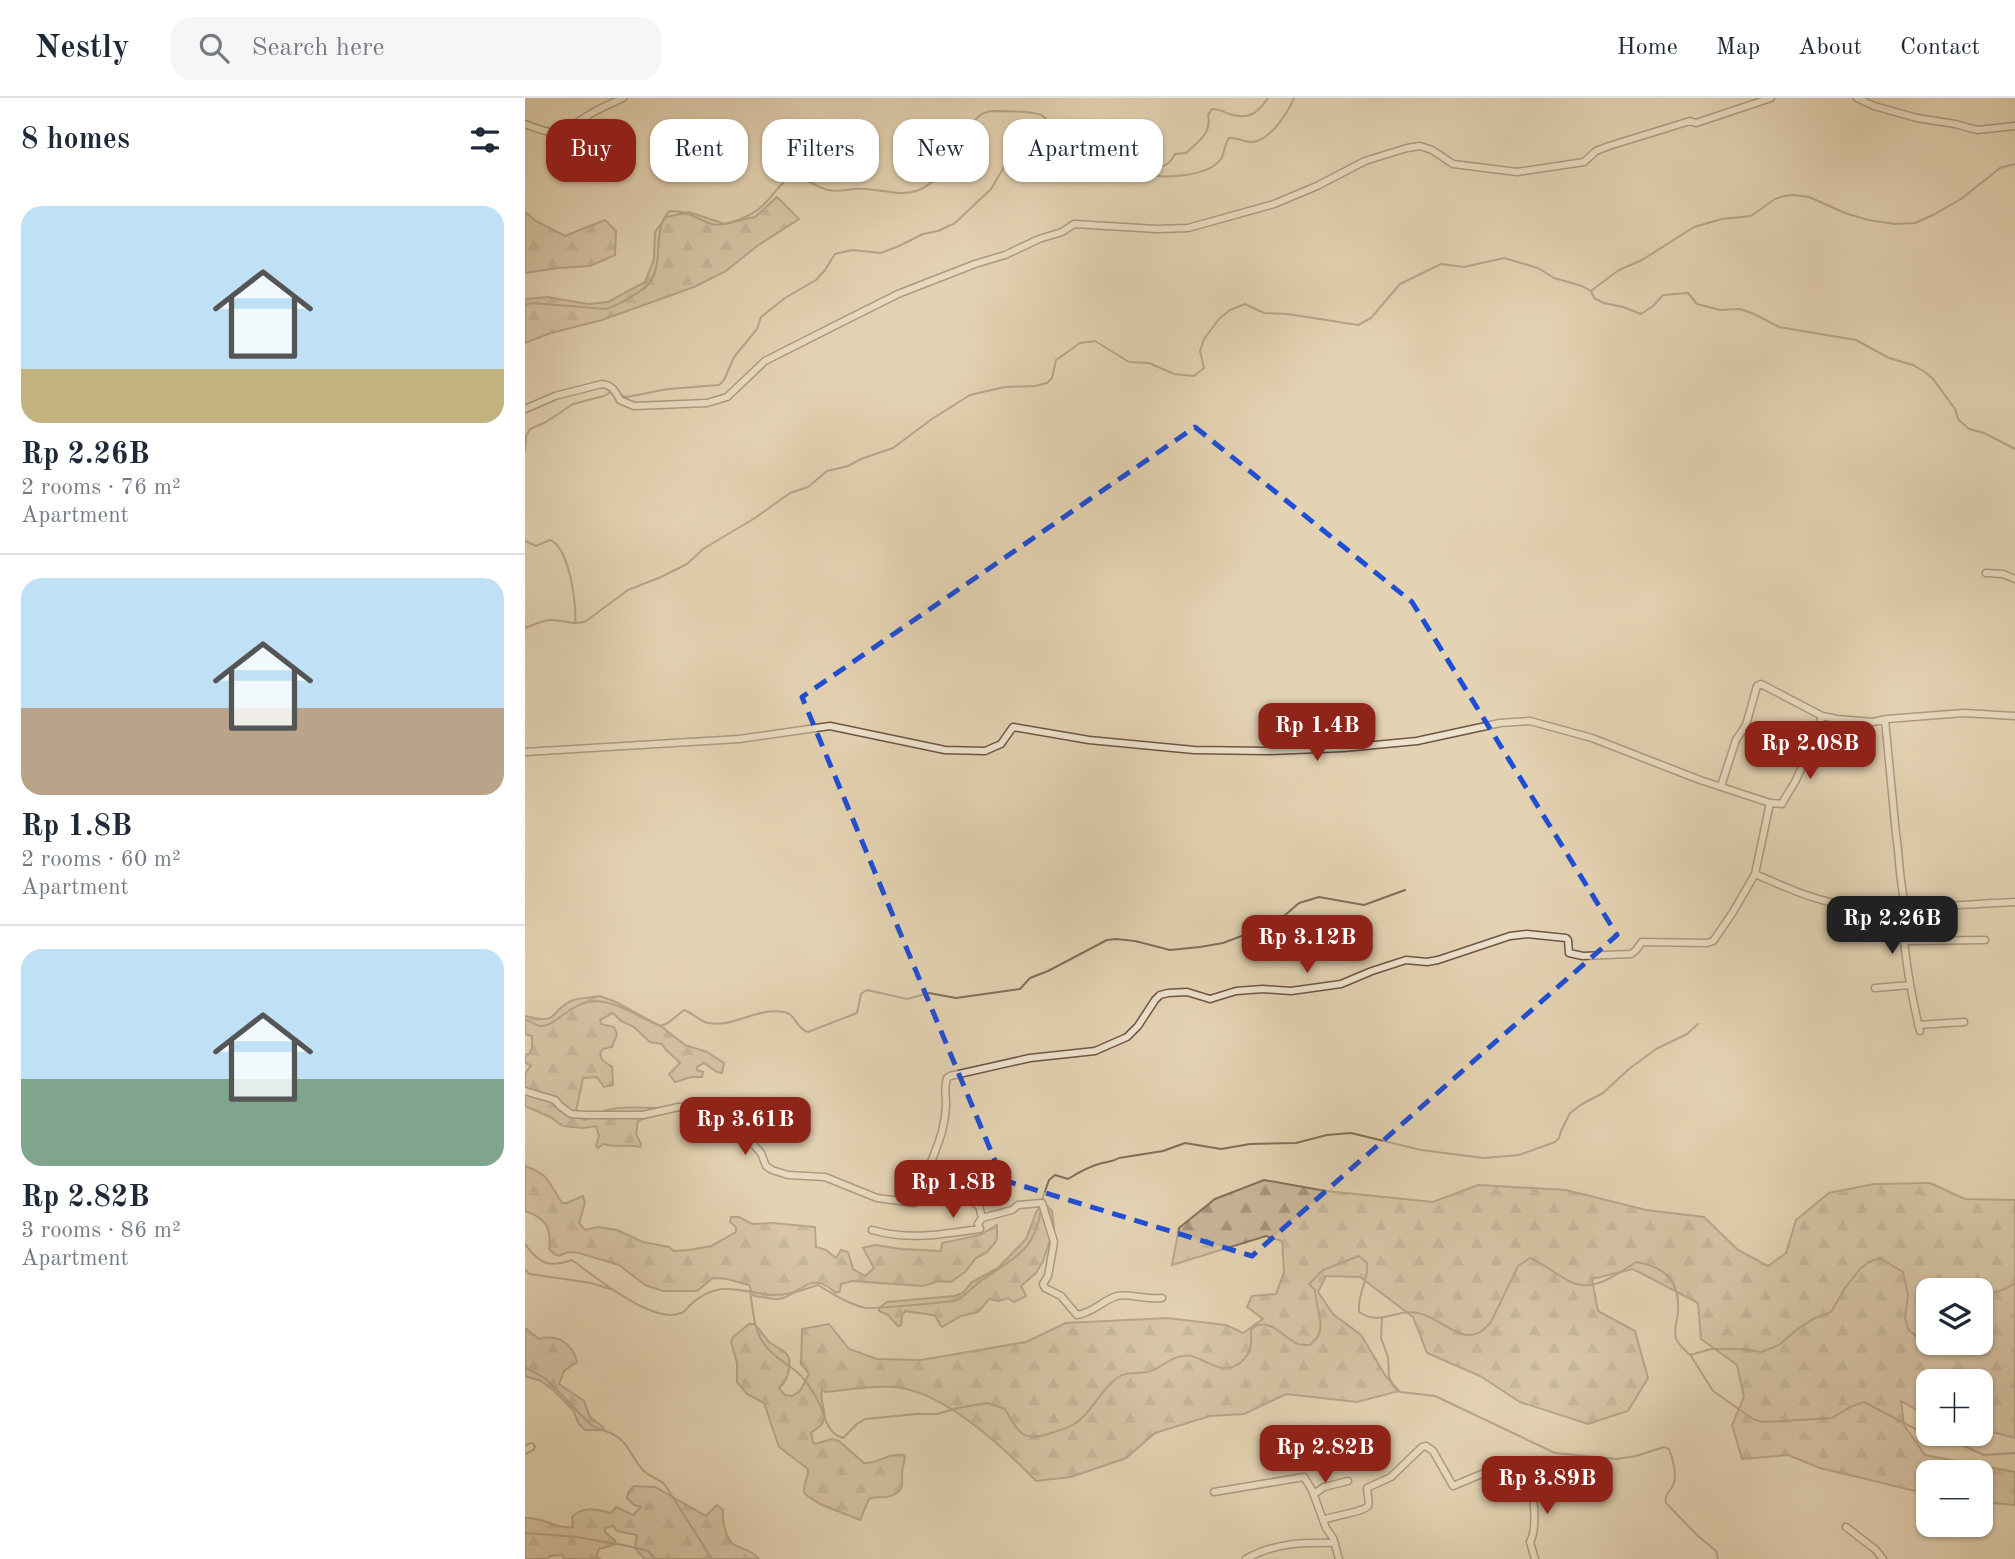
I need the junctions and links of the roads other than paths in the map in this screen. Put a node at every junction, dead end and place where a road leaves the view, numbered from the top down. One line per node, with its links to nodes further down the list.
1 (623, 98): 4 (street)
2 (1771, 98): 6 (street)
3 (1857, 98): 5 (street)
4 (525, 124)
5 (2015, 126)
6 (525, 409)
7 (1986, 573): 8 (street)
8 (2015, 579)
9 (1822, 716): 11 (street); 13 (street); 14 (street)
10 (2015, 716): 11 (street)
11 (1885, 720): 17 (street)
12 (525, 752): 13 (street)
13 (1721, 786): 14 (street)
14 (1770, 803): 15 (street)
15 (1755, 874): 17 (street); 24 (street)
16 (2015, 902): 17 (street)
17 (1904, 907): 19 (street)
18 (1985, 940): 19 (street)
19 (1904, 941): 20 (street)
20 (1910, 985): 21 (street); 22 (street)
21 (1875, 988)
22 (1964, 1022)
23 (525, 1091): 24 (street)
24 (929, 1167): 25 (street)
25 (982, 1218): 26 (street); 27 (street)
26 (872, 1230)
27 (1162, 1298)
28 (1348, 1481): 30 (street)
29 (1214, 1492): 30 (street)
30 (1314, 1494): 31 (street)
31 (1323, 1520): 33 (street); 36 (street)
32 (1846, 1527): 37 (street)
33 (1335, 1542): 34 (street); 35 (street)
34 (1246, 1559)
35 (1339, 1559)
36 (1535, 1559)
37 (1884, 1559)

